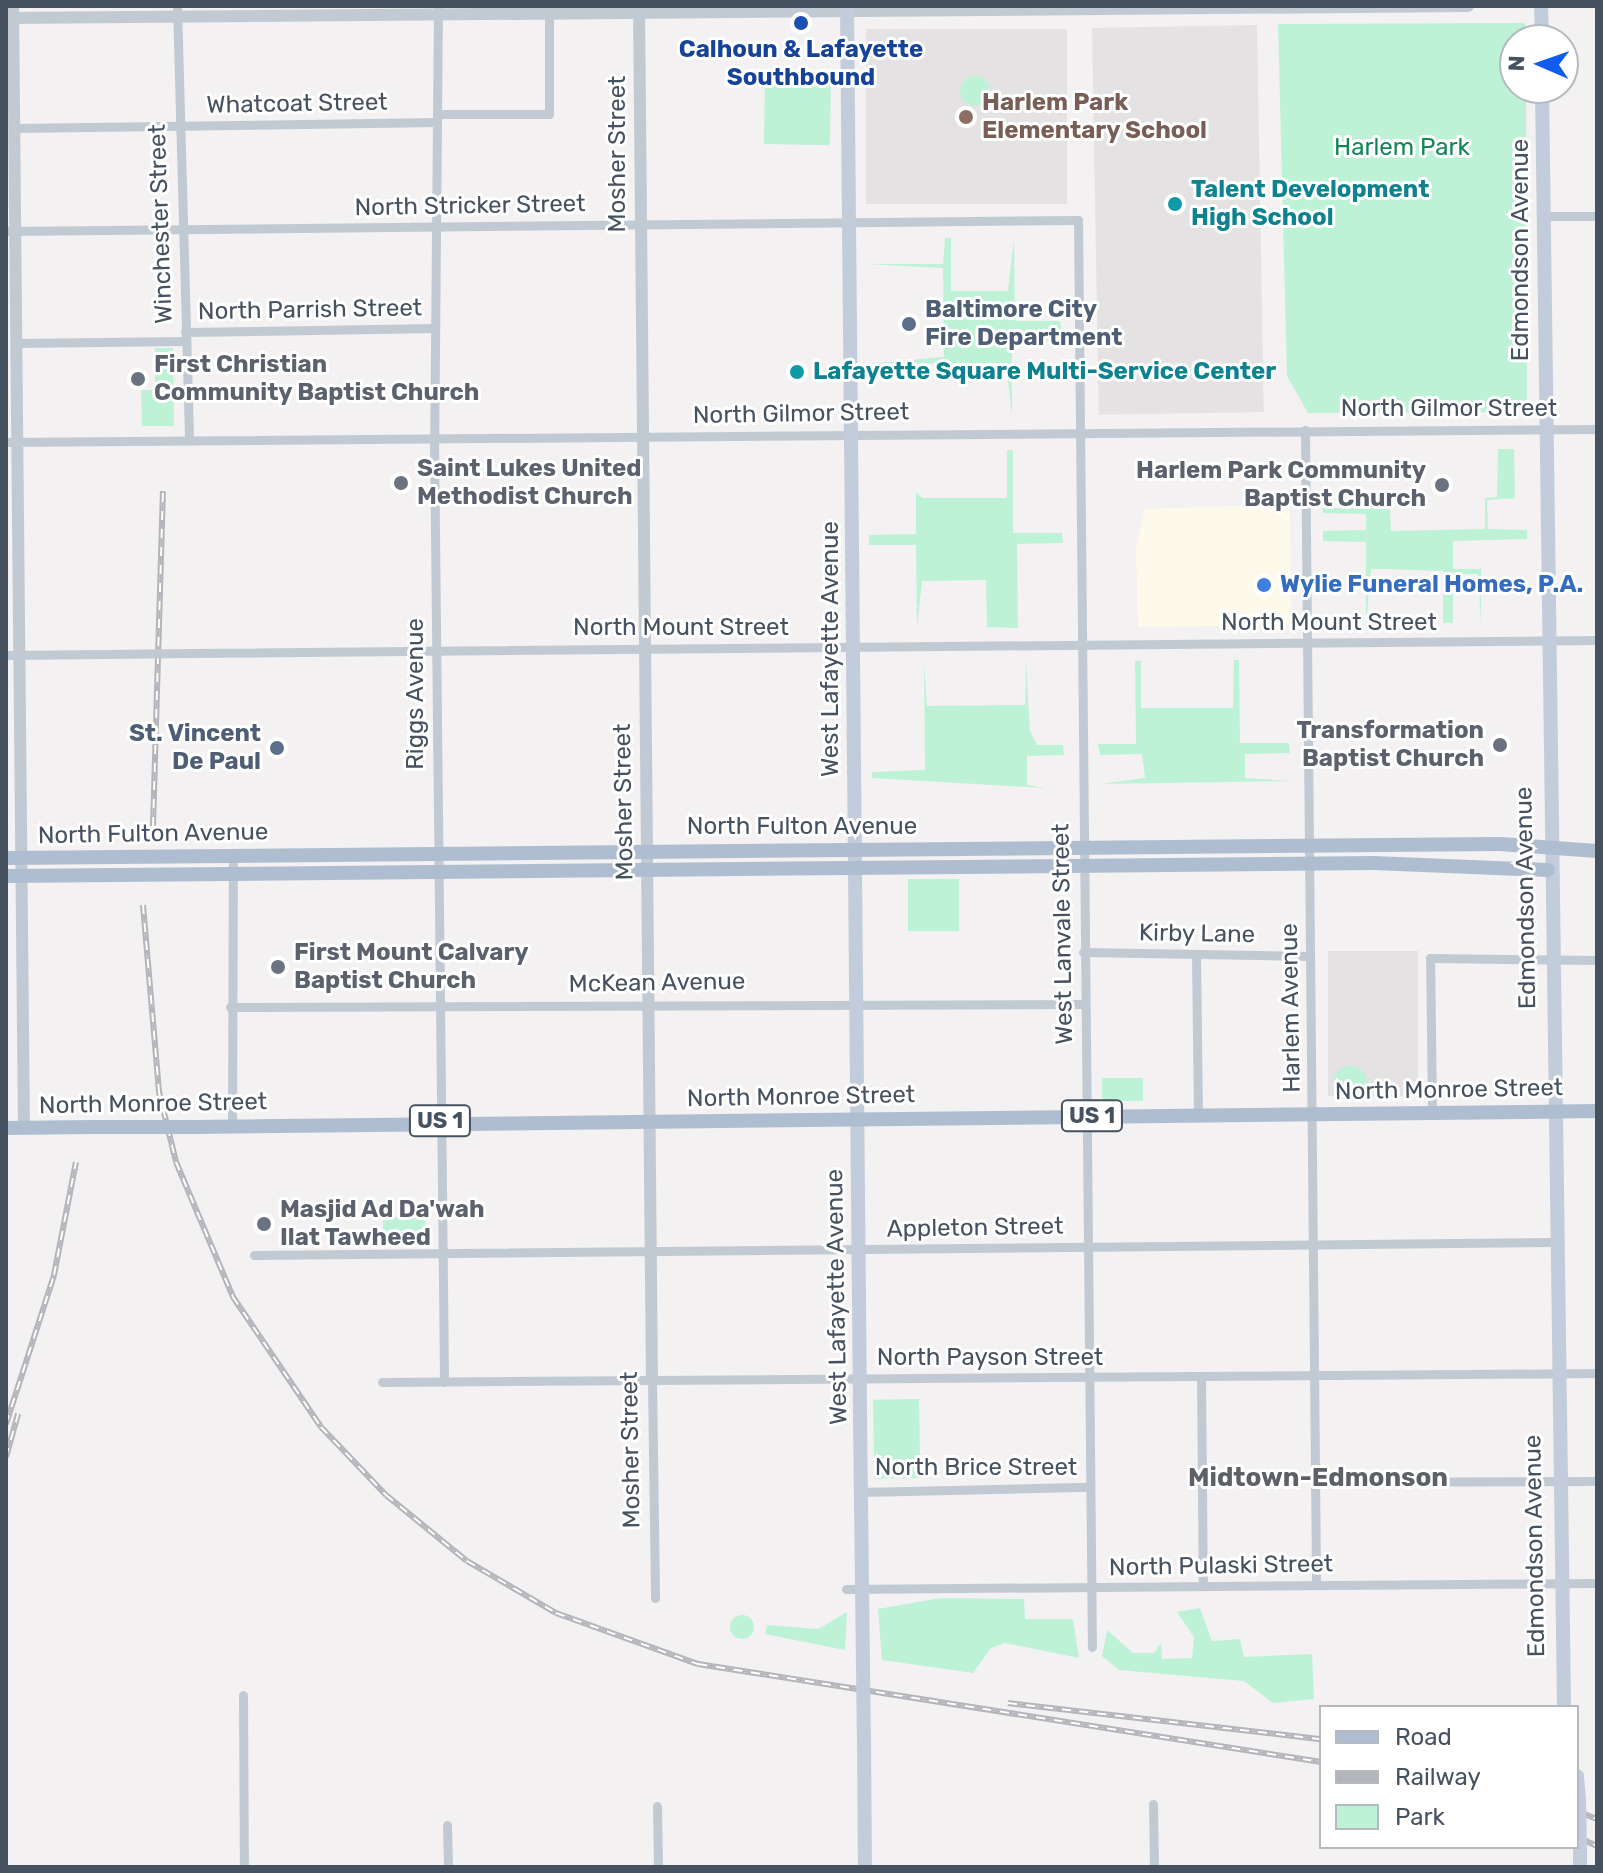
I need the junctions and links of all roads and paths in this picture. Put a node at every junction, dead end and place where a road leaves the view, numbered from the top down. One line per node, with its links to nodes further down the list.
1 (1468, 6): 3 (street)
2 (1077, 7): 3 (street); 4 (street)
3 (1268, 7)
4 (847, 8): 5 (street); 17 (main road, West Lafayette Avenue)
5 (639, 9): 7 (street); 18 (street, Mosher Street)
6 (438, 10): 7 (street); 8 (street); 11 (street, Riggs Avenue)
7 (549, 10): 11 (street, Whatcoat Street)
8 (177, 11): 9 (street); 12 (street, Winchester Street)
9 (11, 14): 13 (street)
10 (1542, 104): 14 (main road, Edmondson Avenue)
11 (437, 118): 12 (street, Whatcoat Street); 19 (street, Riggs Avenue)
12 (178, 126): 13 (street, Whatcoat Street); 20 (street, Winchester Street)
13 (14, 128): 21 (street)
14 (1543, 216): 15 (street); 25 (main road, Edmondson Avenue)
15 (1597, 216)
16 (1078, 220): 17 (street, North Stricker Street); 28 (street, West Lanvale Street)
17 (849, 222): 18 (street, North Stricker Street); 29 (main road, West Lafayette Avenue)
18 (641, 224): 19 (street, North Stricker Street); 30 (street, Mosher Street)
19 (436, 227): 20 (street, North Stricker Street); 22 (street, Riggs Avenue)
20 (181, 229): 21 (street, North Stricker Street); 23 (street, Winchester Street)
21 (11, 230): 24 (street)
22 (435, 328): 23 (street, North Parrish Street); 31 (street, Riggs Avenue)
23 (185, 337): 24 (street, North Parrish Street); 32 (street, Winchester Street)
24 (16, 343): 33 (street)
25 (1544, 429): 26 (street, North Gilmor Street); 27 (street, North Gilmor Street); 35 (main road, Edmondson Avenue)
26 (1597, 429)
27 (1305, 430): 28 (street, North Gilmor Street); 36 (street, Harlem Avenue)
28 (1079, 431): 29 (street, North Gilmor Street); 37 (street, West Lanvale Street)
29 (852, 433): 30 (street, North Gilmor Street); 38 (main road, West Lafayette Avenue)
30 (642, 436): 31 (street, North Gilmor Street); 39 (street, Mosher Street)
31 (434, 438): 32 (street, North Gilmor Street); 40 (street, Riggs Avenue)
32 (189, 440): 33 (street, North Gilmor Street)
33 (12, 442): 41 (street)
34 (1597, 640): 35 (street, North Mount Street)
35 (1546, 641): 36 (street, North Mount Street); 45 (main road, Edmondson Avenue)
36 (1307, 643): 37 (street, North Mount Street); 42 (street, Harlem Avenue)
37 (1081, 645): 38 (street, North Mount Street); 43 (street, West Lanvale Street)
38 (853, 647): 39 (street, North Mount Street); 44 (main road, West Lafayette Avenue)
39 (644, 648): 40 (street, North Mount Street); 46 (street, Mosher Street)
40 (436, 650): 41 (street, North Mount Street, bridge); 48 (street, Riggs Avenue)
41 (12, 655): 50 (street)
42 (1309, 845): 43 (main road, North Fulton Avenue); 45 (main road, North Fulton Avenue); 52 (street, Harlem Avenue)
43 (1082, 847): 44 (main road, North Fulton Avenue); 53 (street, West Lanvale Street)
44 (855, 848): 46 (main road, North Fulton Avenue); 54 (main road, West Lafayette Avenue)
45 (1548, 848): 47 (main road, North Fulton Avenue); 56 (main road, Edmondson Avenue)
46 (646, 850): 48 (main road, North Fulton Avenue); 55 (street, Mosher Street)
47 (1597, 851)
48 (437, 852): 49 (main road, North Fulton Avenue); 57 (street, Riggs Avenue)
49 (233, 855): 50 (main road, North Fulton Avenue); 58 (street)
50 (22, 857): 51 (main road, North Fulton Avenue); 60 (street)
51 (6, 858)
52 (1309, 863): 53 (main road, North Fulton Avenue); 56 (main road, North Fulton Avenue); 63 (street, Harlem Avenue)
53 (1082, 865): 54 (main road, North Fulton Avenue); 61 (street, West Lanvale Street)
54 (855, 866): 55 (main road, North Fulton Avenue); 67 (main road, West Lafayette Avenue)
55 (647, 868): 57 (main road, North Fulton Avenue); 66 (street, Mosher Street)
56 (1548, 870): 64 (main road, Edmondson Avenue)
57 (438, 871): 58 (main road, North Fulton Avenue); 69 (street, Riggs Avenue)
58 (233, 873): 60 (main road, North Fulton Avenue); 70 (street)
59 (6, 876): 60 (main road, North Fulton Avenue)
60 (22, 876): 82 (street)
61 (1083, 952): 62 (street, Kirby Lane); 68 (street, West Lanvale Street)
62 (1196, 954): 63 (street, Kirby Lane); 75 (street)
63 (1310, 956): 74 (street, Harlem Avenue)
64 (1549, 959): 65 (street); 71 (main road, Edmondson Avenue); 73 (street)
65 (1597, 960)
66 (648, 1003): 67 (street, McKean Avenue); 69 (street, McKean Avenue); 78 (street, Mosher Street)
67 (856, 1003): 68 (street, McKean Avenue); 77 (main road, West Lafayette Avenue)
68 (1084, 1004): 76 (street, West Lanvale Street)
69 (439, 1005): 70 (street, McKean Avenue); 79 (street, Riggs Avenue)
70 (230, 1007): 80 (street)
71 (1551, 1111): 72 (main road, North Monroe Street / US 1); 73 (main road, North Monroe Street / US 1); 83 (main road, Edmondson Avenue)
72 (1597, 1111)
73 (1432, 1112): 74 (main road, North Monroe Street / US 1)
74 (1312, 1113): 75 (main road, North Monroe Street / US 1); 84 (street, Harlem Avenue)
75 (1198, 1114): 76 (main road, North Monroe Street / US 1)
76 (1086, 1116): 77 (main road, North Monroe Street / US 1); 85 (street, West Lanvale Street)
77 (857, 1118): 78 (main road, North Monroe Street / US 1); 86 (main road, West Lafayette Avenue)
78 (649, 1120): 79 (main road, North Monroe Street / US 1); 87 (street, Mosher Street)
79 (441, 1121): 80 (main road, North Monroe Street / US 1); 88 (street, Riggs Avenue)
80 (232, 1126): 82 (main road, North Monroe Street / US 1, bridge)
81 (6, 1128): 82 (main road, North Monroe Street / US 1)
82 (24, 1128)
83 (1553, 1242): 84 (street, Appleton Street); 91 (main road, Edmondson Avenue)
84 (1313, 1244): 85 (street, Appleton Street); 92 (street, Harlem Avenue)
85 (1087, 1247): 86 (street, Appleton Street); 94 (street, West Lanvale Street)
86 (859, 1249): 87 (street, Appleton Street); 95 (main road, West Lafayette Avenue)
87 (651, 1251): 88 (street, Appleton Street); 96 (street, Mosher Street)
88 (442, 1253): 89 (street, Appleton Street); 98 (street, Riggs Avenue)
89 (254, 1255)
90 (1597, 1373): 91 (street, North Payson Street)
91 (1554, 1374): 92 (street, North Payson Street); 99 (main road, Edmondson Avenue)
92 (1314, 1375): 93 (street, North Payson Street); 101 (street, Harlem Avenue)
93 (1201, 1376): 94 (street, North Payson Street); 106 (street)
94 (1089, 1377): 95 (street, North Payson Street); 102 (street, West Lanvale Street)
95 (860, 1379): 96 (street, North Payson Street); 121 (main road, West Lafayette Avenue, bridge)
96 (652, 1380): 98 (street, North Payson Street); 110 (street, Mosher Street)
97 (382, 1382): 98 (street, North Payson Street)
98 (444, 1382)
99 (1556, 1480): 100 (street); 101 (street); 103 (main road, Edmondson Avenue)
100 (1597, 1481)
101 (1315, 1482): 105 (street, Harlem Avenue)
102 (1090, 1487): 107 (street, West Lanvale Street); 109 (street, North Brice Street)
103 (1557, 1583): 104 (street, North Pulaski Street); 105 (street, North Pulaski Street); 113 (main road, Edmondson Avenue)
104 (1597, 1583)
105 (1316, 1585): 106 (street, North Pulaski Street)
106 (1203, 1586): 107 (street, North Pulaski Street)
107 (1091, 1587): 109 (street, North Pulaski Street); 111 (street, West Lanvale Street)
108 (846, 1589): 109 (street, North Pulaski Street)
109 (863, 1589)
110 (655, 1598)
111 (1092, 1647)
112 (243, 1695): 118 (street)
113 (1564, 1705)
114 (1579, 1801): 123 (main road, bridge)
115 (1153, 1804): 122 (street)
116 (657, 1806): 120 (street)
117 (447, 1825): 119 (street)
118 (244, 1867)
119 (448, 1867)
120 (658, 1867)
121 (865, 1867)
122 (1154, 1867)
123 (1580, 1867)

